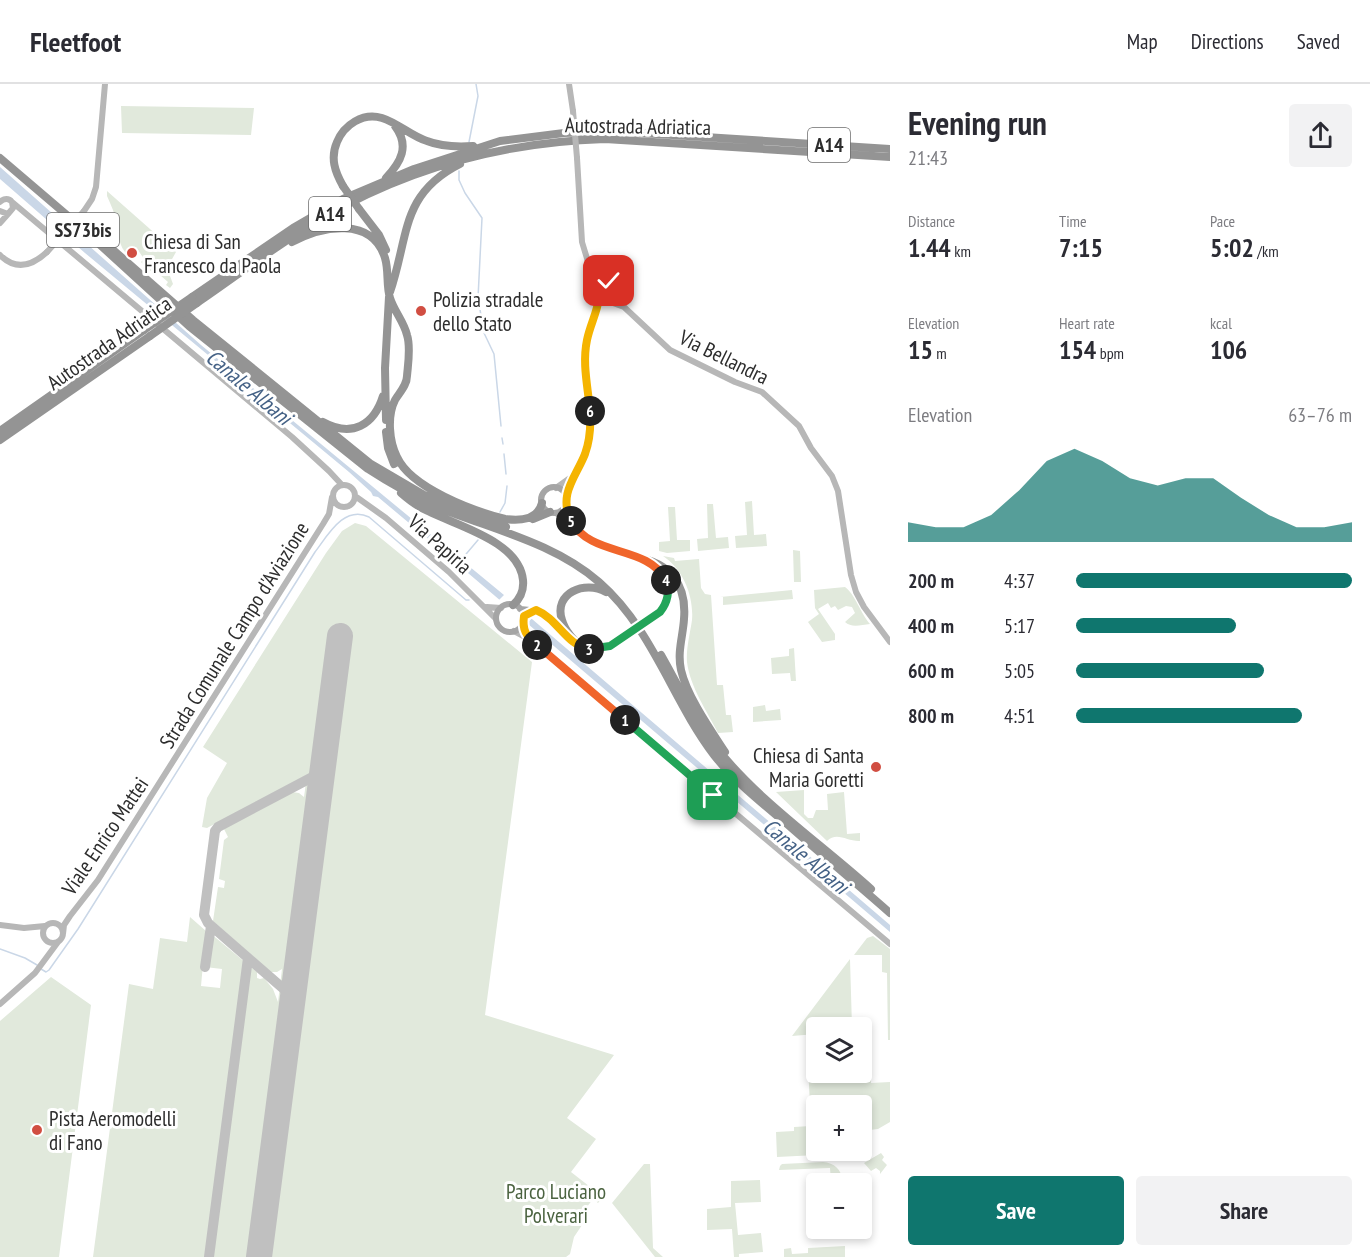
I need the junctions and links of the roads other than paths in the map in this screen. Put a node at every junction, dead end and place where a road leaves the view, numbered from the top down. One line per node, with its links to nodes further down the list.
1 (105, 84): 17 (main road, bridge)
2 (569, 84): 19 (main road, bridge)
3 (394, 125): 4 (highway, A14); 10 (highway, A14); 22 (highway, A14, bridge)
4 (488, 144): 5 (highway, Autostrada Adriatica / A14); 10 (highway, Autostrada Adriatica / A14)
5 (890, 149)
6 (0, 151): 30 (highway, SS73bis)
7 (479, 154): 8 (highway, Autostrada Adriatica / A14); 18 (highway, Autostrada Adriatica / A14); 22 (highway, A14)
8 (890, 157)
9 (0, 158): 36 (highway, SS73bis)
10 (384, 180): 25 (highway, Autostrada Adriatica / A14)
11 (0, 202): 12 (main road)
12 (12, 202): 14 (main road); 15 (main road)
13 (0, 211): 14 (main road)
14 (9, 213): 15 (main road); 16 (main road)
15 (33, 219): 34 (main road)
16 (0, 224)
17 (0, 255)
18 (244, 270): 22 (highway, A14); 25 (highway, Autostrada Adriatica / A14)
19 (594, 274): 20 (main road, Via Bellandra); 21 (main road)
20 (606, 282): 21 (main road); 23 (main road, Via Bellandra)
21 (599, 288): 24 (main road)
22 (389, 296): 31 (highway, A14); 42 (highway, A14)
23 (619, 296): 26 (main road); 27 (main road, Via Bellandra)
24 (600, 298): 26 (main road, Via Bellandra); 28 (main road)
25 (194, 300): 29 (highway, Autostrada Adriatica / A14, bridge)
26 (611, 303): 27 (main road, Via Bellandra); 28 (main road)
27 (624, 307): 59 (main road, Via Bellandra)
28 (596, 314): 35 (main road)
29 (147, 333): 32 (highway, Autostrada Adriatica / A14); 33 (highway, Autostrada Adriatica / A14)
30 (277, 387): 31 (highway); 62 (highway, SS73bis)
31 (385, 390): 46 (highway, A14)
32 (0, 431)
33 (0, 440)
34 (329, 471): 37 (main road); 39 (main road)
35 (574, 474): 38 (main road); 40 (main road)
36 (391, 484): 50 (highway, SS73bis); 52 (highway)
37 (342, 485): 39 (main road); 41 (main road)
38 (556, 488): 40 (main road); 42 (main road)
39 (333, 494): 44 (main road); 47 (main road, Strada Comunale Campo d'Aviazione)
40 (566, 495): 43 (main road)
41 (355, 496): 44 (main road); 45 (main road, Via Papiria)
42 (542, 503): 46 (main road)
43 (567, 504): 46 (main road); 48 (main road)
44 (348, 506): 45 (main road, Via Papiria); 47 (main road, Strada Comunale Campo d'Aviazione)
45 (372, 508): 51 (main road, Via Papiria)
46 (553, 513): 48 (main road)
47 (329, 514): 61 (main road, Strada Comunale Campo d'Aviazione)
48 (573, 524): 49 (main road)
49 (636, 556): 60 (main road, bridge); 62 (highway)
50 (621, 604): 60 (highway); 63 (highway, SS73bis)
51 (483, 606): 53 (main road); 55 (main road, Via Papiria)
52 (517, 607): 53 (main road); 54 (main road); 56 (main road, Via Papiria)
53 (501, 608): 55 (main road)
54 (536, 610): 56 (main road); 60 (main road)
55 (496, 619): 57 (main road, Via Papiria)
56 (523, 620): 57 (main road); 58 (main road, Via Papiria)
57 (514, 631): 58 (main road, Via Papiria)
58 (529, 639): 74 (main road, Via Papiria)
59 (890, 642)
60 (582, 648)
61 (166, 773): 66 (main road, Viale Enrico Mattei)
62 (748, 782): 63 (highway, SS73bis)
63 (861, 884): 64 (highway); 65 (highway)
64 (890, 906)
65 (890, 913)
66 (69, 916): 67 (main road, Viale Enrico Mattei); 71 (main road, Viale Enrico Mattei)
67 (56, 924): 69 (main road); 71 (main road)
68 (0, 925): 70 (main road)
69 (46, 926): 70 (main road); 72 (main road)
70 (24, 928): 72 (main road)
71 (63, 934): 73 (main road)
72 (44, 939): 73 (main road); 75 (main road)
73 (58, 942): 75 (main road)
74 (890, 944)
75 (44, 964): 76 (main road)
76 (0, 1004)

